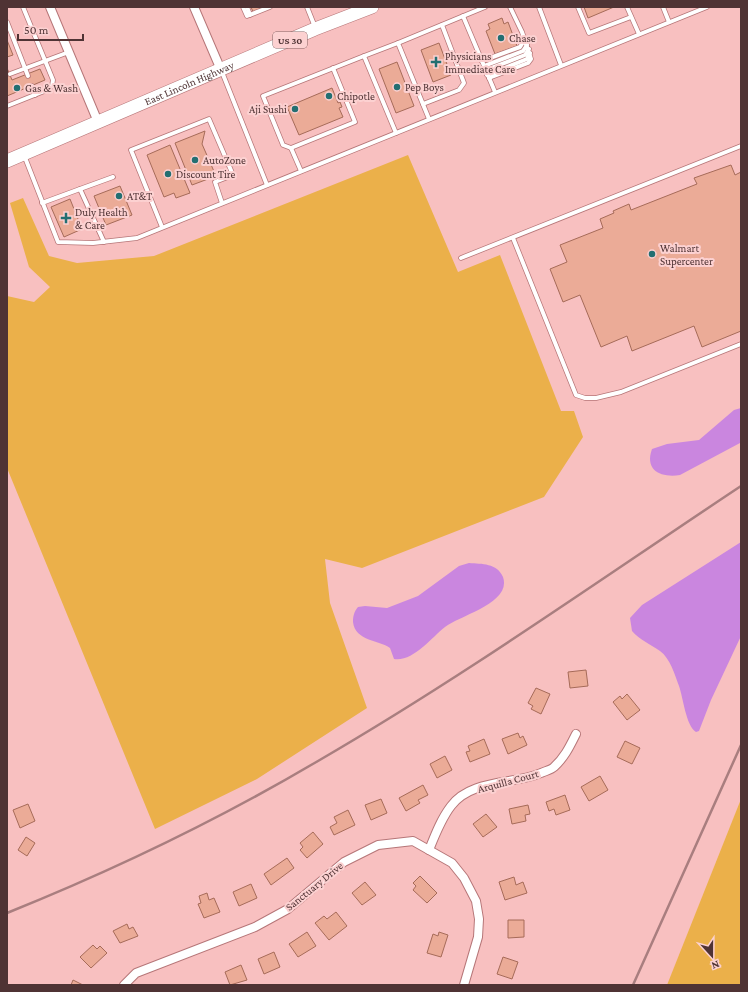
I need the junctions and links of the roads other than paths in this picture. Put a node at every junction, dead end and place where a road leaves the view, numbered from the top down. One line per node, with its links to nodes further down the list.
1 (23, 7): 29 (lane)
2 (50, 7): 27 (street)
3 (194, 7): 34 (street)
4 (243, 7): 16 (lane)
5 (247, 7): 16 (lane)
6 (270, 7): 16 (lane)
7 (307, 7): 22 (lane)
8 (372, 7): 22 (main road, East Lincoln Highway / US 30)
9 (485, 7): 17 (lane)
10 (510, 7): 24 (lane)
11 (539, 7): 31 (lane)
12 (578, 7): 18 (lane)
13 (627, 7): 18 (lane)
14 (663, 7): 20 (lane)
15 (707, 7): 20 (lane)
16 (250, 15)
17 (463, 16): 21 (lane); 30 (lane)
18 (631, 17): 23 (lane)
19 (7, 22): 32 (lane)
20 (669, 22): 23 (lane)
21 (442, 25): 25 (lane); 41 (lane)
22 (315, 29): 34 (main road, East Lincoln Highway / US 30)
23 (639, 34): 31 (lane)
24 (526, 41): 26 (lane); 30 (lane); 35 (lane)
25 (398, 43): 28 (lane); 41 (lane)
26 (529, 51): 35 (lane); 35 (lane)
27 (69, 52): 29 (lane); 44 (street)
28 (364, 56): 33 (lane); 45 (lane)
29 (45, 61): 32 (lane); 40 (lane)
30 (482, 61): 35 (lane)
31 (561, 65): 39 (lane)
32 (25, 68): 36 (lane); 37 (lane)
33 (333, 68): 47 (lane); 47 (lane)
34 (221, 70): 44 (main road, East Lincoln Highway / US 30); 52 (lane)
35 (486, 72): 39 (lane)
36 (10, 74)
37 (28, 76)
38 (32, 86): 40 (lane)
39 (495, 92): 43 (lane)
40 (35, 95): 42 (lane)
41 (423, 104): 43 (lane)
42 (7, 106)
43 (429, 119): 45 (lane)
44 (98, 122): 48 (main road, East Lincoln Highway / US 30)
45 (396, 132): 50 (lane)
46 (741, 146): 57 (lane)
47 (291, 148): 50 (lane)
48 (24, 154): 49 (main road, East Lincoln Highway / US 30); 54 (lane)
49 (7, 161)
50 (301, 171): 52 (lane)
51 (113, 177): 53 (lane)
52 (267, 185): 55 (lane)
53 (80, 189): 54 (lane); 58 (lane)
54 (42, 203): 58 (lane)
55 (222, 203): 56 (lane); 56 (lane)
56 (162, 227): 58 (lane)
57 (513, 238): 59 (lane); 60 (lane)
58 (104, 242)
59 (461, 258)
60 (741, 344)
61 (576, 734): 62 (street, Arquilla Court)
62 (429, 850): 63 (street, Sanctuary Drive); 64 (street, Sanctuary Drive)
63 (124, 985)
64 (464, 985)

